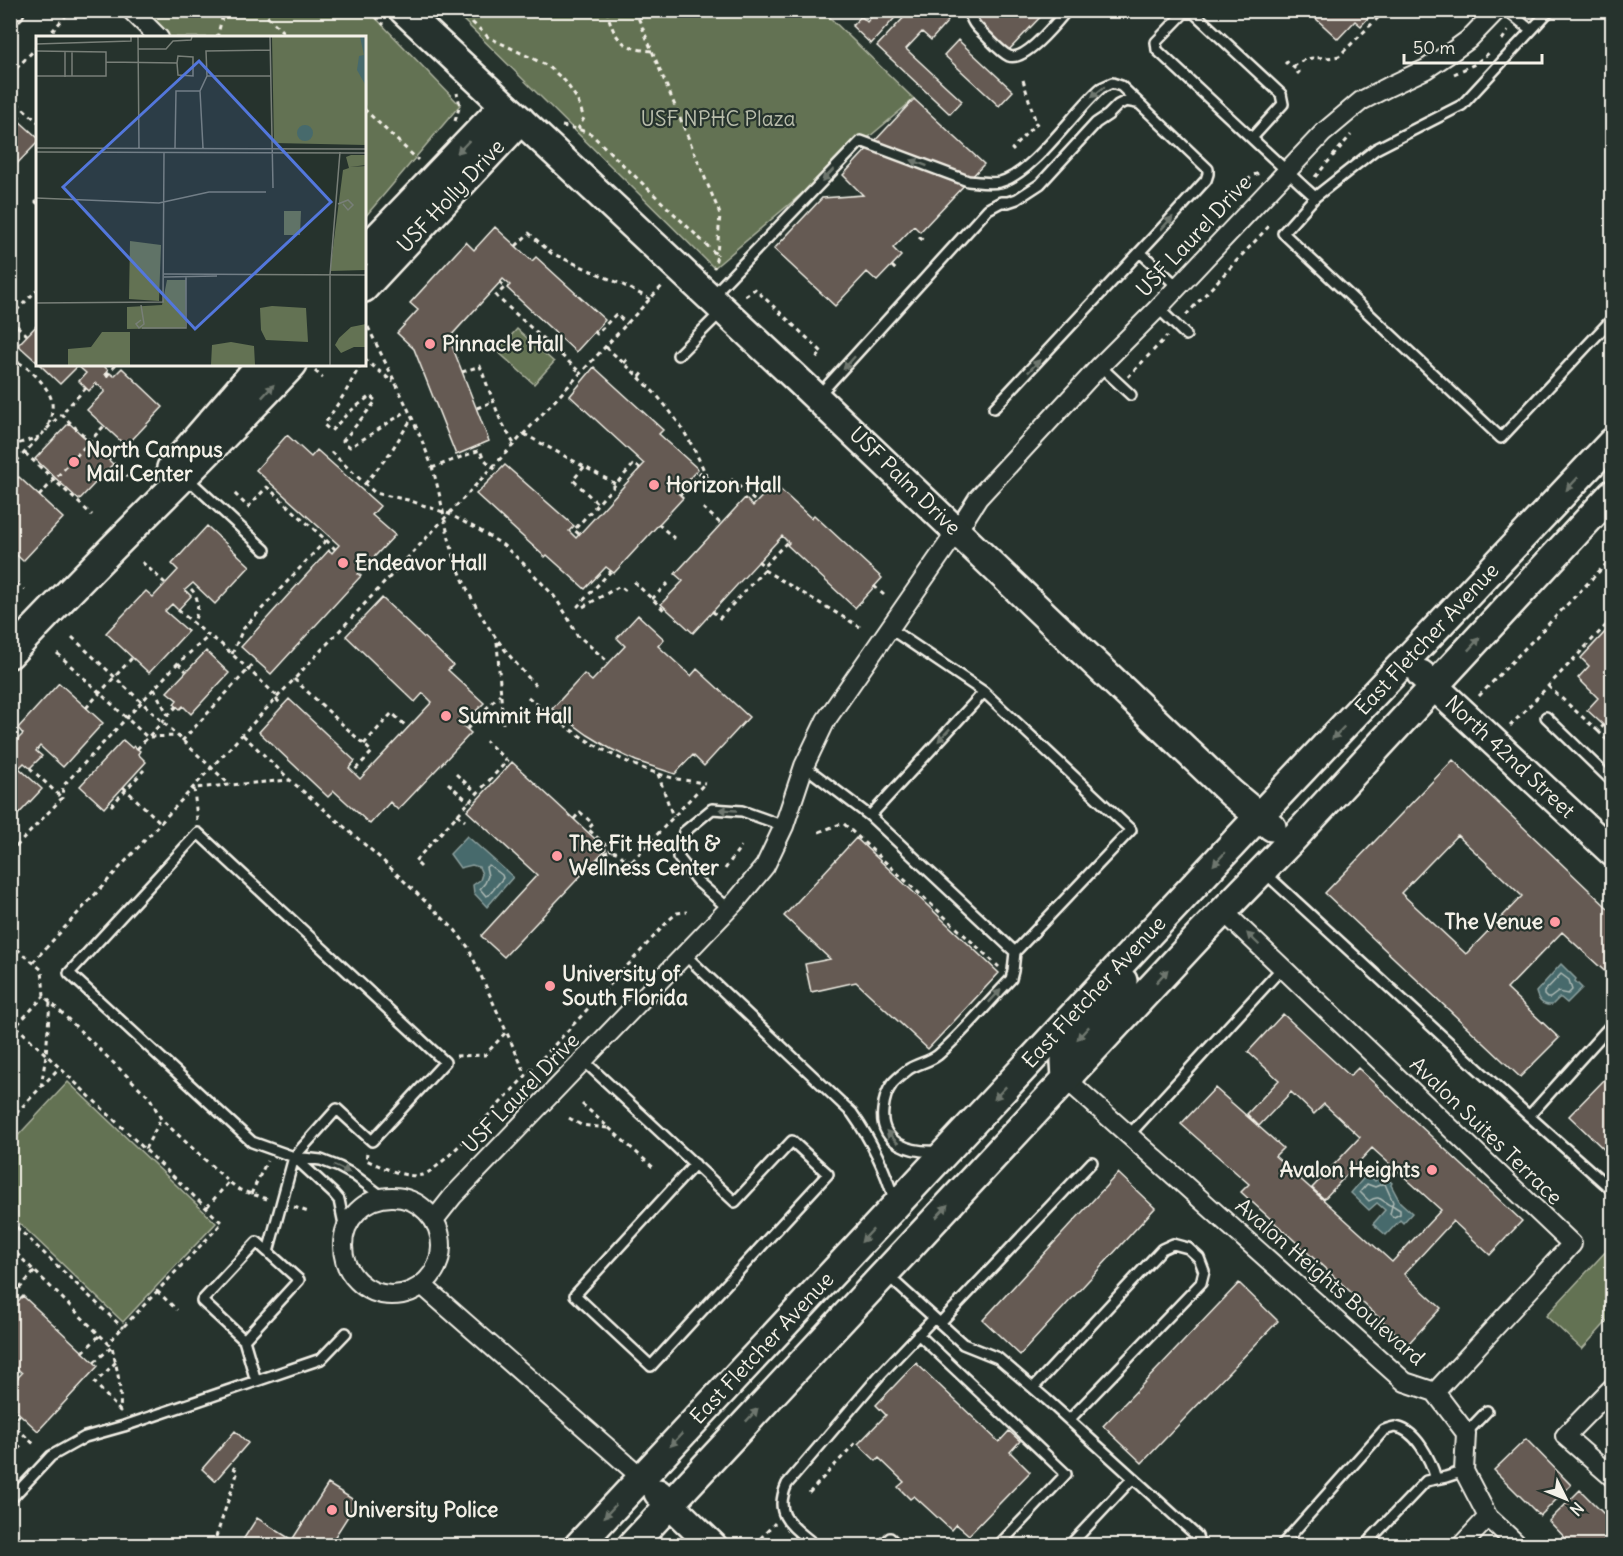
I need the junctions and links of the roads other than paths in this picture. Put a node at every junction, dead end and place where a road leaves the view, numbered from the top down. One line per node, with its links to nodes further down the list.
1 (130, 10): 11 (street)
2 (403, 10): 13 (main road)
3 (970, 10): 4 (lane)
4 (1067, 10)
5 (1497, 10): 15 (street, USF Laurel Drive)
6 (1506, 10): 10 (lane)
7 (1550, 10): 10 (lane)
8 (17, 12): 9 (lane)
9 (10, 22)
10 (1531, 30): 16 (lane)
11 (157, 36)
12 (1138, 103): 18 (lane, one-way to 12); 21 (lane, one-way to 21); 30 (lane, one-way to 30)
13 (512, 112): 17 (main road, USF Holly Drive, one-way to 17); 19 (main road, USF Holly Drive); 21 (main road, USF Palm Drive)
14 (1252, 138): 14 (lane); 15 (lane)
15 (1286, 171): 16 (lane); 20 (street, USF Laurel Drive)
16 (1315, 197): 23 (lane)
17 (368, 240)
18 (1140, 252): 20 (lane); 31 (lane, one-way to 18)
19 (366, 286)
20 (1177, 286): 22 (street, USF Laurel Drive)
21 (726, 301): 25 (lane); 30 (main road, USF Palm Drive)
22 (1158, 308): 24 (lane); 27 (street, USF Laurel Drive)
23 (1612, 319)
24 (1186, 335)
25 (678, 356)
26 (259, 366): 37 (main road)
27 (1100, 366): 29 (lane); 35 (street, USF Laurel Drive)
28 (303, 367): 33 (main road, one-way to 28)
29 (1131, 395)
30 (817, 398): 35 (main road, USF Palm Drive)
31 (994, 408)
32 (1612, 442): 40 (main road, East Fletcher Avenue, one-way to 40)
33 (186, 476): 36 (lane); 37 (main road)
34 (1612, 494): 41 (main road, East Fletcher Avenue, one-way to 34)
35 (957, 531): 38 (street, USF Laurel Drive); 47 (main road, USF Palm Drive)
36 (265, 550)
37 (48, 614): 39 (main road)
38 (889, 628): 42 (lane); 44 (street, USF Laurel Drive)
39 (10, 654)
40 (1407, 661): 41 (main road, North 42nd Street); 47 (main road, East Fletcher Avenue, one-way to 47)
41 (1433, 686): 49 (main road, East Fletcher Avenue); 50 (main road, North 42nd Street)
42 (984, 692): 46 (lane, one-way to 46); 55 (lane)
43 (1545, 717): 45 (lane)
44 (804, 766): 46 (lane); 48 (street, USF Laurel Drive)
45 (1612, 781)
46 (870, 816): 55 (lane)
47 (1259, 816): 49 (main road, USF Palm Drive); 54 (main road, East Fletcher Avenue, one-way to 54)
48 (784, 826): 52 (street, USF Laurel Drive); 52 (lane, one-way to 52)
49 (1290, 842): 51 (main road, East Fletcher Avenue)
50 (1612, 852)
51 (1262, 870): 53 (main road, East Fletcher Avenue); 61 (lane)
52 (729, 909): 56 (street, USF Laurel Drive)
53 (1223, 911): 57 (street, Avalon Suites Terrace, one-way to 53); 60 (main road, East Fletcher Avenue, one-way to 53)
54 (1150, 932): 60 (main road, one-way to 60); 63 (main road, East Fletcher Avenue, one-way to 63)
55 (1015, 952): 63 (lane, one-way to 55)
56 (685, 955): 59 (street, USF Laurel Drive); 69 (lane)
57 (1282, 968): 62 (lane); 82 (street, Avalon Suites Terrace)
58 (1612, 1024): 61 (lane)
59 (583, 1060): 66 (lane); 70 (street, USF Laurel Drive)
60 (1066, 1079): 62 (street, Avalon Heights Boulevard); 73 (main road, East Fletcher Avenue, one-way to 60)
61 (1529, 1116): 67 (lane)
62 (1129, 1135): 82 (street, Avalon Heights Boulevard)
63 (946, 1151): 69 (main road, East Fletcher Avenue)
64 (294, 1157): 64 (lane); 68 (lane, one-way to 68); 71 (lane); 72 (lane)
65 (1092, 1162): 75 (lane)
66 (695, 1164): 66 (lane)
67 (1612, 1190)
68 (383, 1197): 70 (street); 71 (street)
69 (896, 1205): 87 (main road, East Fletcher Avenue, one-way to 87)
70 (434, 1220): 74 (street)
71 (345, 1229): 74 (street)
72 (268, 1252): 78 (lane); 78 (lane)
73 (884, 1273): 75 (lane); 92 (main road, East Fletcher Avenue, one-way to 73)
74 (422, 1285): 87 (street)
75 (937, 1321): 77 (lane); 80 (lane)
76 (346, 1333): 79 (lane)
77 (918, 1334): 97 (lane); 100 (lane)
78 (244, 1340): 79 (lane)
79 (256, 1381): 91 (lane)
80 (1033, 1388): 84 (lane); 84 (lane)
81 (1612, 1388): 88 (street)
82 (1435, 1392): 85 (street, Avalon Heights Boulevard)
83 (1487, 1411): 85 (lane)
84 (1069, 1420): 89 (lane)
85 (1466, 1432): 86 (street)
86 (1464, 1471): 90 (lane); 93 (street)
87 (641, 1477): 92 (main road); 94 (main road, East Fletcher Avenue, one-way to 94)
88 (1612, 1477)
89 (1133, 1478): 101 (lane); 102 (lane)
90 (1436, 1479): 103 (lane); 104 (lane)
91 (10, 1500)
92 (670, 1504): 95 (main road, East Fletcher Avenue); 96 (main road)
93 (1488, 1517): 105 (street); 106 (street)
94 (578, 1545)
95 (631, 1545)
96 (713, 1545)
97 (816, 1545)
98 (882, 1545): 99 (lane)
99 (898, 1545)
100 (998, 1545)
101 (1069, 1545)
102 (1200, 1545)
103 (1281, 1545)
104 (1364, 1545)
105 (1461, 1545)
106 (1519, 1545)

